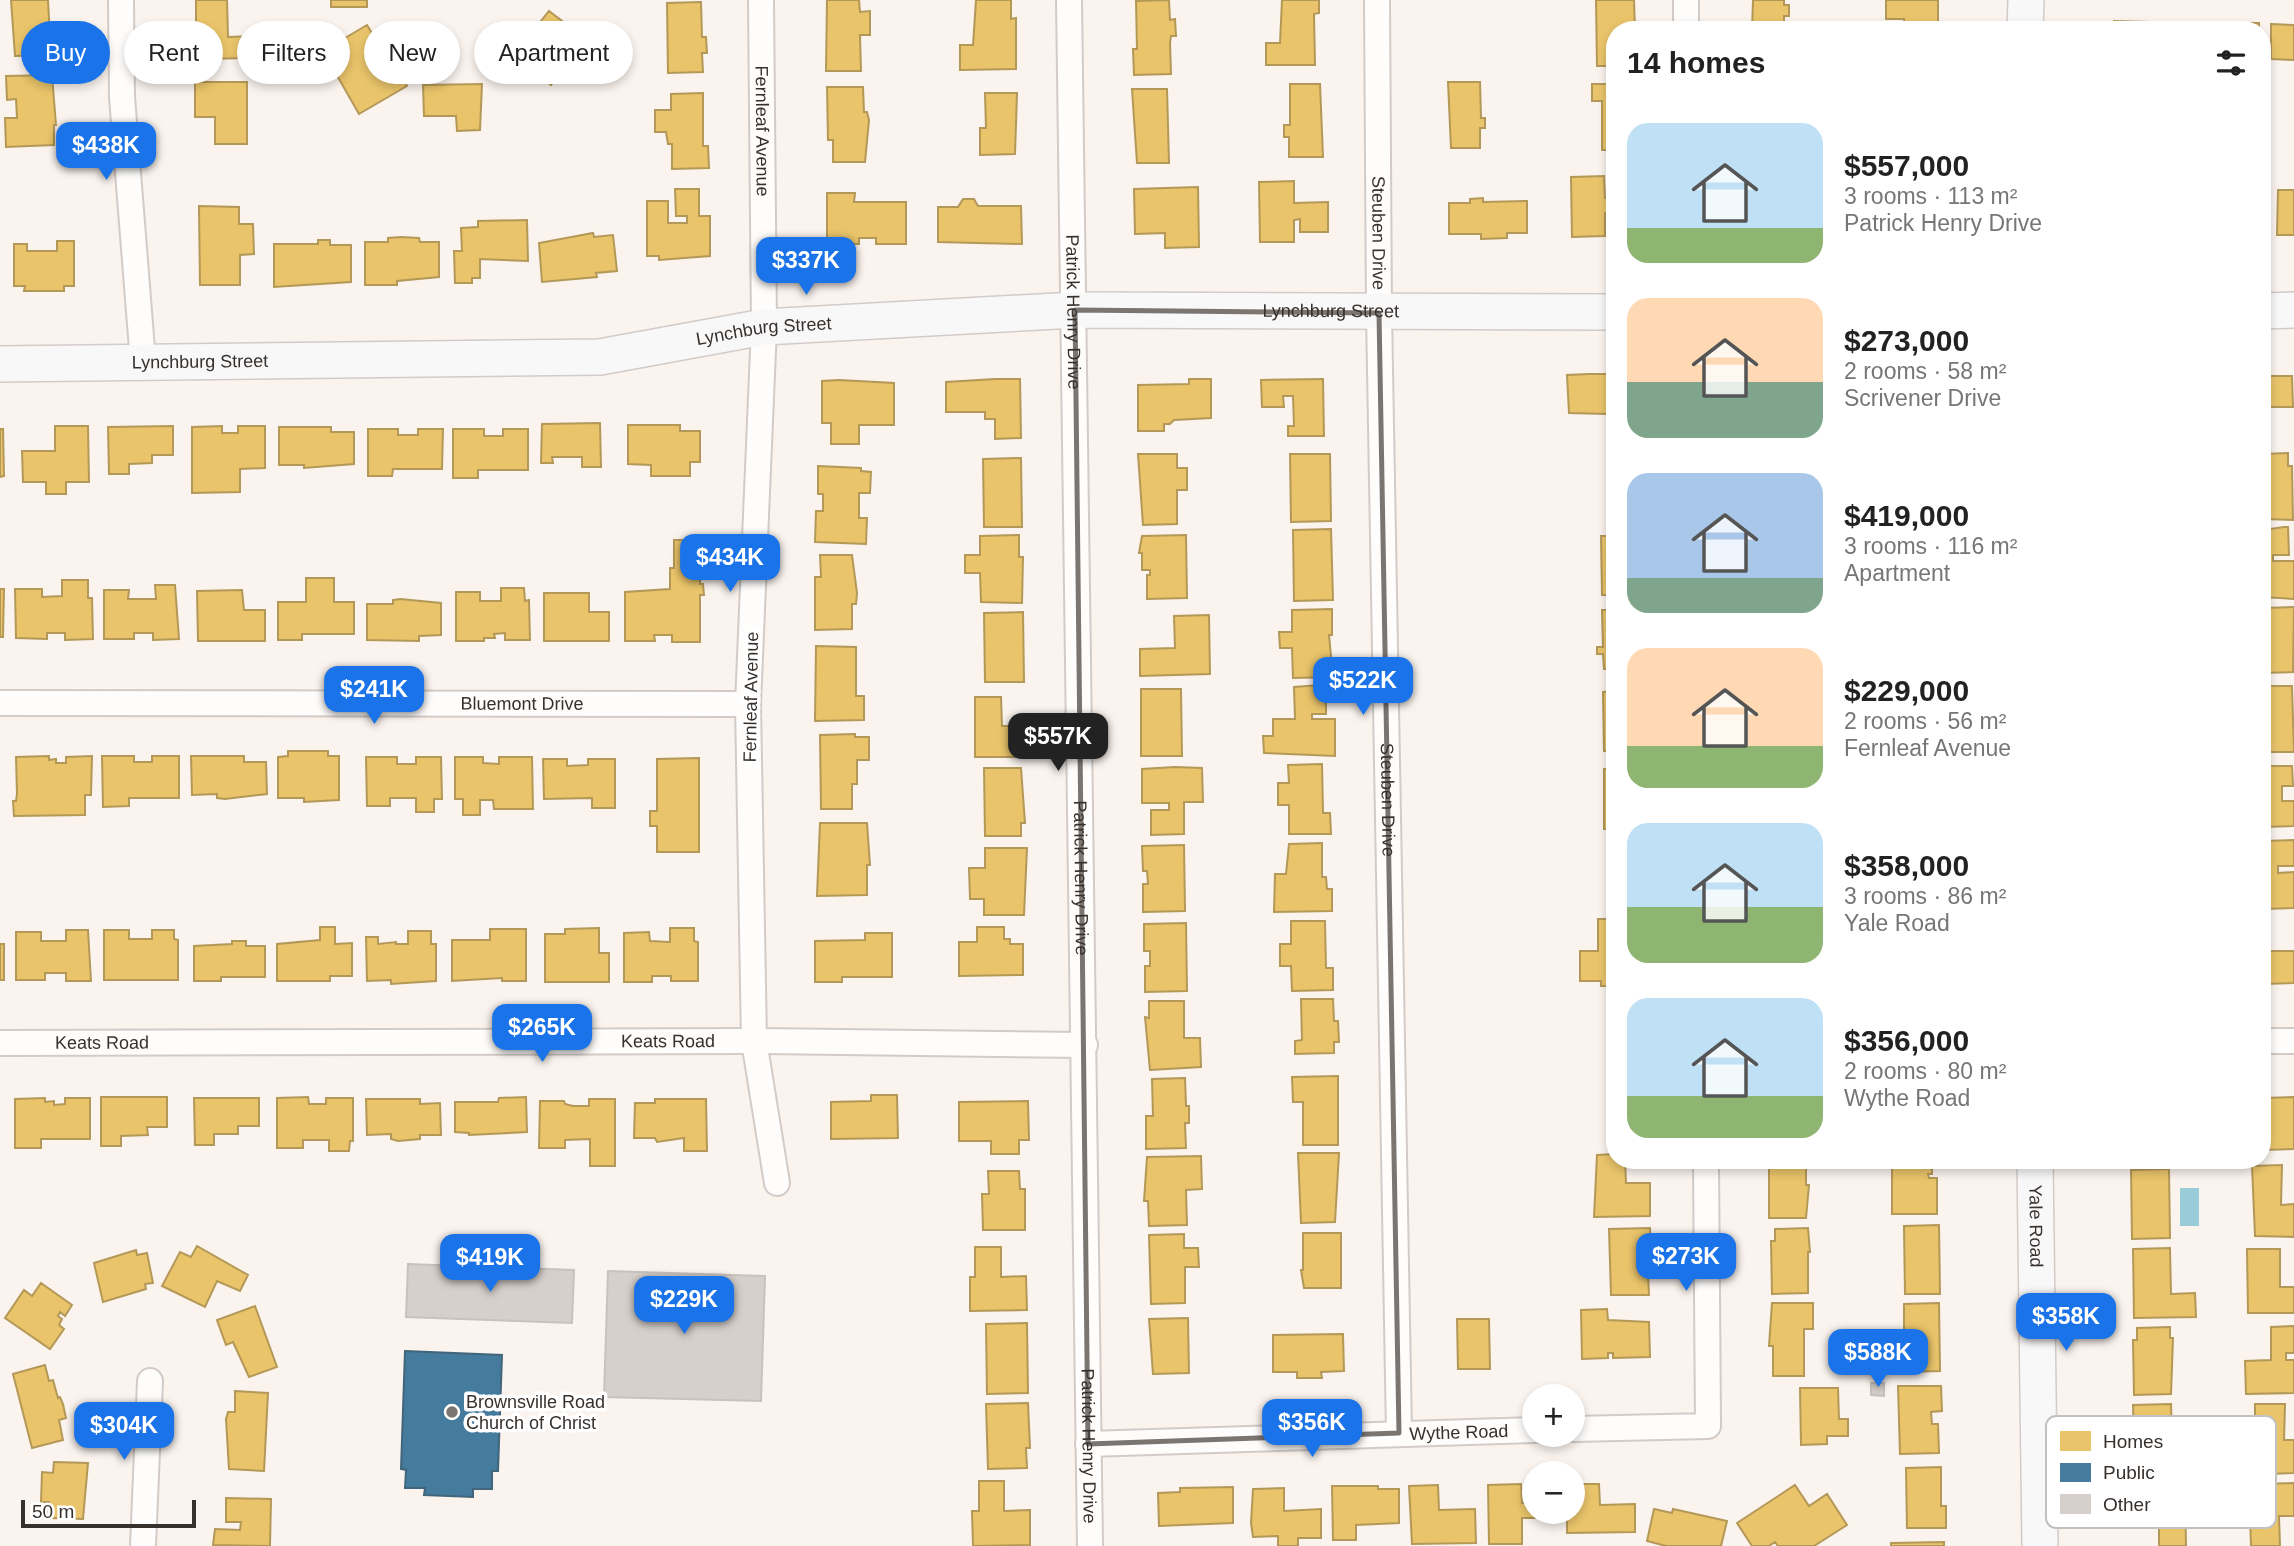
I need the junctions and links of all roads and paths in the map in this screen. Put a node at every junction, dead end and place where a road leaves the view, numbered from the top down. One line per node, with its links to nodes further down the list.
1 (121, 0): 15 (street)
2 (761, 0): 14 (street, Fernleaf Avenue)
3 (1069, 0): 9 (street, Patrick Henry Drive)
4 (1377, 0): 12 (street, Steuben Drive)
5 (1686, 0): 7 (street)
6 (2026, 0): 8 (street)
7 (1686, 21)
8 (2025, 21)
9 (1075, 310): 12 (street, Lynchburg Street); 14 (street, Lynchburg Street); 23 (street, Patrick Henry Drive)
10 (2294, 310): 11 (street)
11 (2271, 311)
12 (1379, 313): 13 (street, Lynchburg Street); 30 (street, Steuben Drive)
13 (1606, 313)
14 (764, 327): 15 (street, Lynchburg Street); 18 (street, Fernleaf Avenue)
15 (143, 362): 16 (street, Lynchburg Street)
16 (0, 364)
17 (0, 703): 18 (street, Bluemont Drive)
18 (748, 704): 19 (street, Fernleaf Avenue)
19 (754, 1041): 22 (street, Keats Road); 23 (street, Keats Road); 26 (street, Fernleaf Avenue)
20 (2271, 1041): 21 (street)
21 (2294, 1041)
22 (0, 1043)
23 (1084, 1045): 31 (street, Patrick Henry Drive)
24 (1706, 1169): 28 (street)
25 (2035, 1169): 34 (street, Yale Road)
26 (777, 1183)
27 (149, 1381): 32 (street)
28 (1585, 1429)
29 (1522, 1430): 30 (street, Wythe Road)
30 (1399, 1433): 31 (street, Wythe Road)
31 (1088, 1444): 33 (street, Patrick Henry Drive)
32 (144, 1546)
33 (1090, 1546)
34 (2040, 1546)

